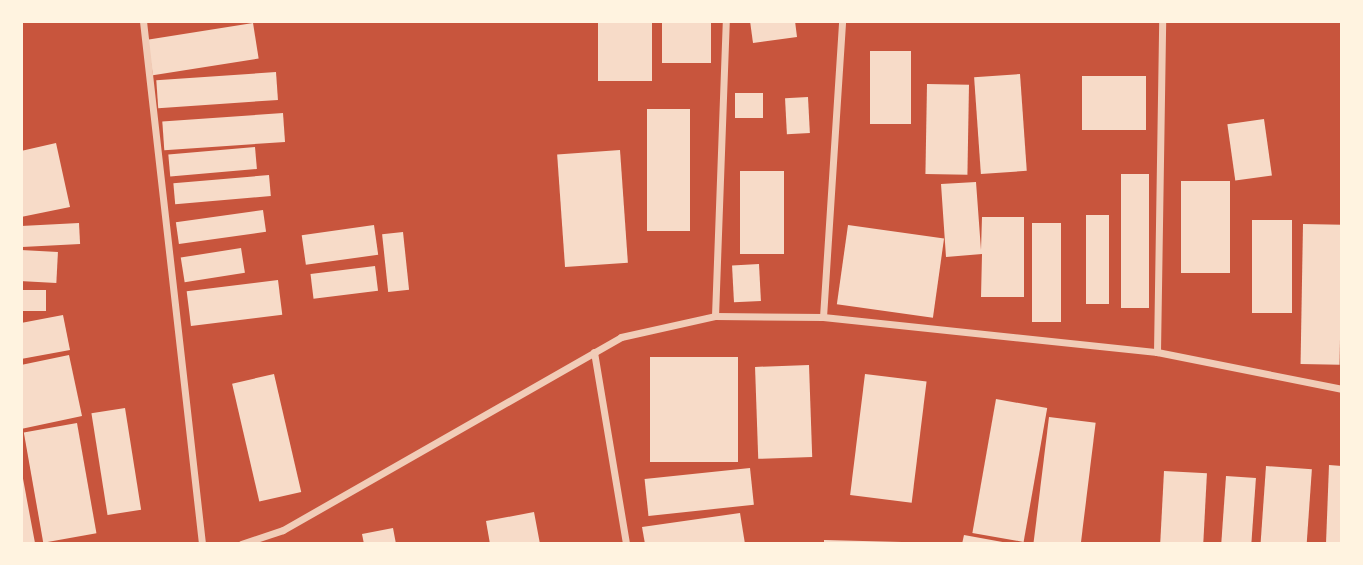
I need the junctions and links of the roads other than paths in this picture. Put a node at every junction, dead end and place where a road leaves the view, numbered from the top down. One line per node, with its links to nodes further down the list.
1 (143, 21): 10 (street)
2 (726, 21): 5 (street)
3 (842, 21): 6 (street)
4 (1162, 21): 8 (street)
5 (715, 316): 6 (street); 7 (street)
6 (823, 317): 8 (street)
7 (594, 352): 11 (street); 12 (street)
8 (1157, 352): 9 (street)
9 (1342, 389)
10 (202, 544)
11 (241, 544)
12 (626, 544)

